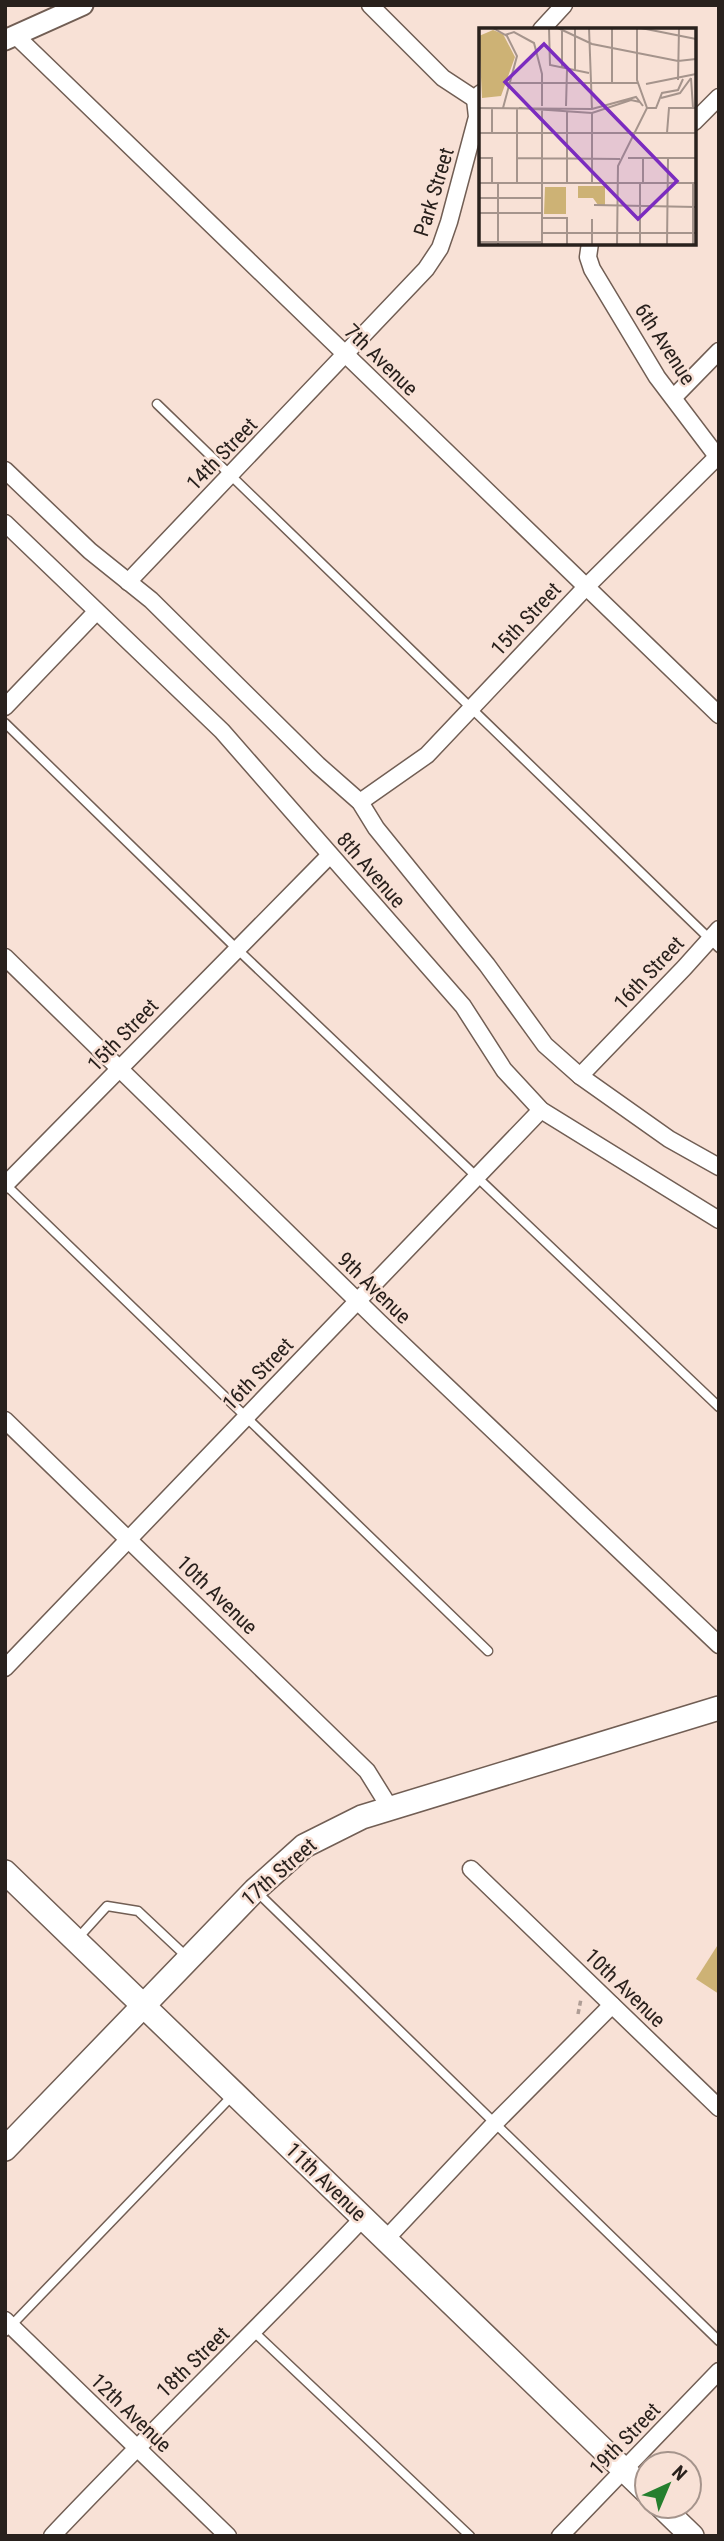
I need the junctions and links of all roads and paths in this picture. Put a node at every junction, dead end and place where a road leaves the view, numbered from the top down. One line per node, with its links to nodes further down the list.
1 (83, 5): 5 (street)
2 (370, 5): 6 (street)
3 (564, 5): 4 (street)
4 (543, 28)
5 (10, 38): 11 (street, 7th Avenue)
6 (478, 96): 11 (street, Park Street)
7 (719, 97): 8 (street)
8 (696, 120)
9 (589, 245): 12 (street, 6th Avenue)
10 (719, 351): 12 (street)
11 (346, 355): 16 (street, 14th Street); 19 (street, 7th Avenue)
12 (674, 397): 14 (street, 6th Avenue)
13 (158, 404): 16 (lane)
14 (718, 458): 19 (street, 15th Street)
15 (5, 470): 18 (street, 8th Avenue)
16 (232, 474): 18 (street, 14th Street); 22 (lane)
17 (5, 523): 20 (street, 8th Avenue)
18 (128, 582): 25 (street, 8th Avenue)
19 (586, 586): 22 (street, 15th Street); 23 (street, 7th Avenue)
20 (96, 612): 21 (street); 26 (street, 8th Avenue)
21 (5, 707)
22 (472, 707): 25 (street, 15th Street); 27 (lane)
23 (719, 715)
24 (5, 723): 28 (lane)
25 (360, 802): 31 (street, 8th Avenue)
26 (330, 855): 28 (street, 15th Street); 32 (street, 8th Avenue)
27 (716, 938): 31 (street, 16th Street)
28 (237, 948): 30 (street, 15th Street); 34 (lane)
29 (5, 957): 30 (street, 9th Avenue)
30 (119, 1069): 35 (street, 15th Street); 37 (street, 9th Avenue)
31 (580, 1076): 33 (street, 8th Avenue)
32 (541, 1110): 34 (street, 16th Street); 36 (street, 8th Avenue)
33 (719, 1167)
34 (477, 1177): 37 (street, 16th Street); 38 (lane)
35 (5, 1184): 39 (lane)
36 (719, 1220)
37 (358, 1301): 39 (street, 16th Street); 42 (street, 9th Avenue)
38 (719, 1407)
39 (246, 1417): 41 (street, 16th Street); 45 (lane)
40 (5, 1420): 41 (street, 10th Avenue)
41 (129, 1539): 46 (street, 16th Street); 48 (street, 10th Avenue)
42 (701, 1628): 43 (street); 44 (street, 9th Avenue)
43 (719, 1632)
44 (719, 1645)
45 (488, 1651)
46 (5, 1668)
47 (719, 1708): 48 (main road, 17th Street)
48 (390, 1808): 51 (main road, 17th Street)
49 (471, 1869): 55 (street, 10th Avenue)
50 (5, 1872): 52 (main road, 11th Avenue)
51 (255, 1890): 53 (main road, 17th Street); 58 (lane)
52 (76, 1940): 53 (lane); 54 (main road, 11th Avenue)
53 (189, 1959): 54 (main road, 17th Street)
54 (143, 2005): 56 (main road, 11th Avenue); 59 (main road, 17th Street)
55 (612, 2005): 57 (street, 10th Avenue); 58 (street)
56 (234, 2093): 60 (main road, 11th Avenue); 62 (lane)
57 (719, 2108)
58 (495, 2123): 61 (street); 64 (lane)
59 (5, 2149)
60 (363, 2218): 61 (main road, 11th Avenue); 63 (street, 18th Street)
61 (385, 2240): 67 (main road, 11th Avenue)
62 (7, 2326): 66 (street, 12th Avenue)
63 (254, 2332): 66 (street, 18th Street); 72 (lane)
64 (719, 2341)
65 (719, 2371): 67 (street, 19th Street)
66 (136, 2447): 70 (street, 18th Street); 71 (street, 12th Avenue)
67 (624, 2470): 68 (main road, 11th Avenue); 73 (street, 19th Street)
68 (633, 2479)
69 (675, 2520): 74 (main road)
70 (52, 2536)
71 (228, 2536)
72 (470, 2536)
73 (560, 2536)
74 (692, 2536)

